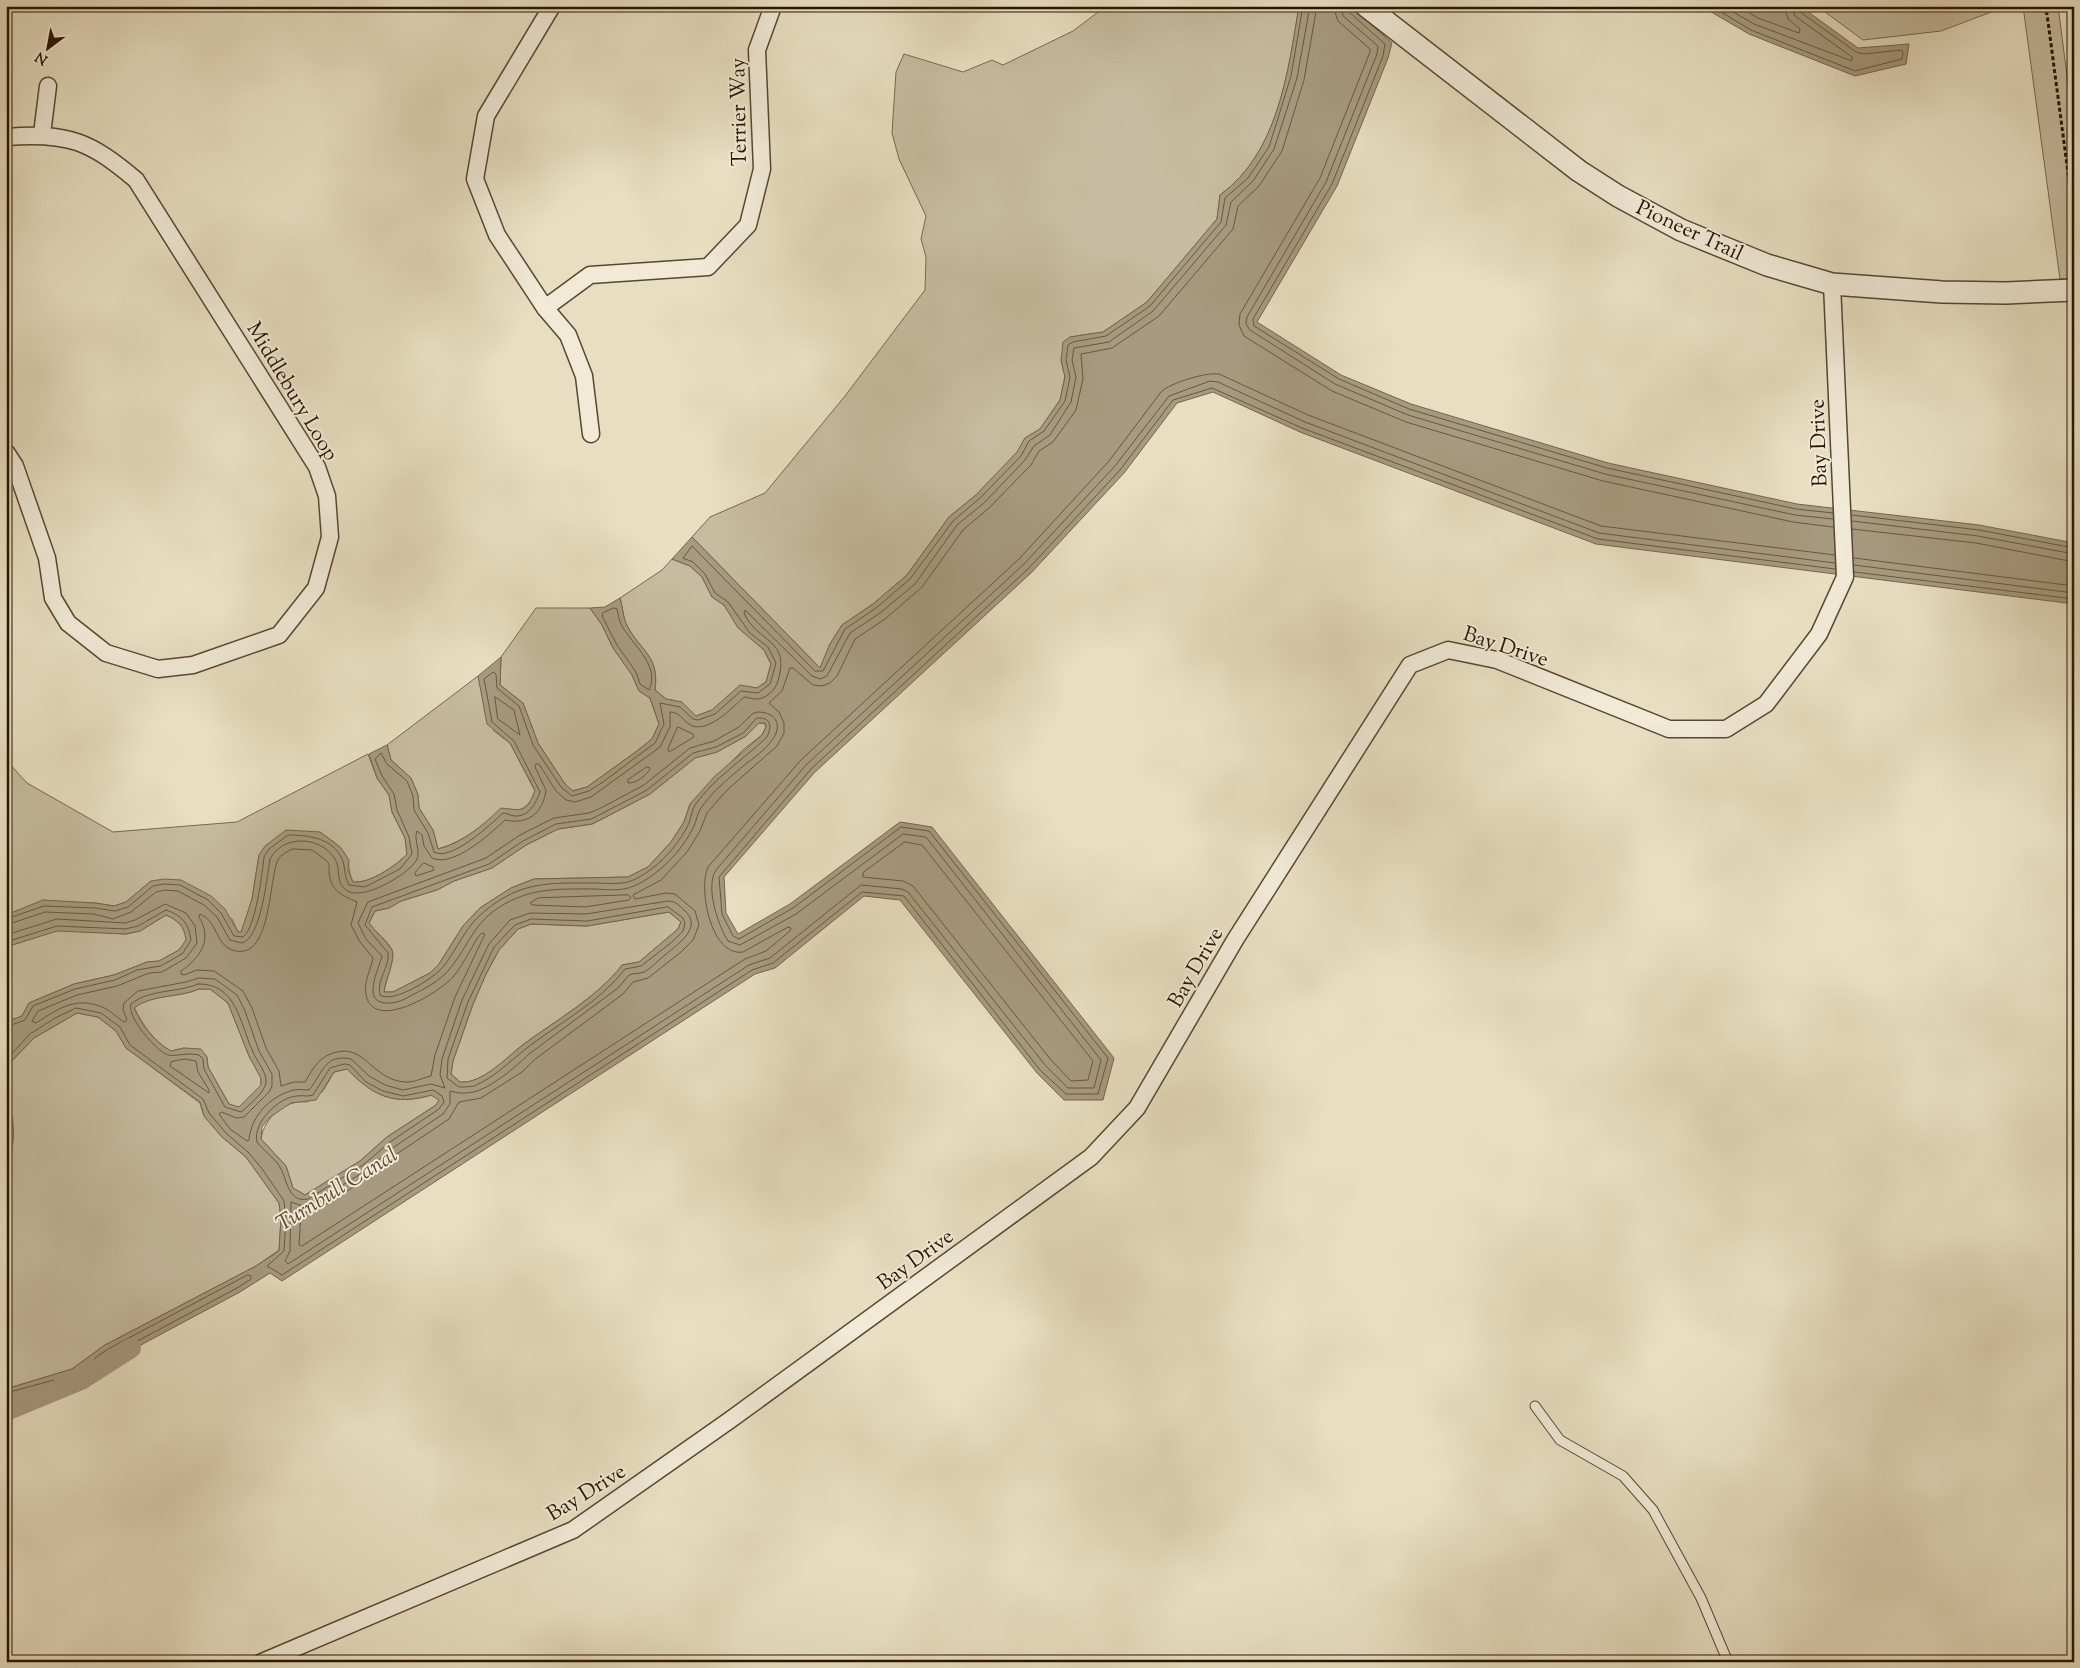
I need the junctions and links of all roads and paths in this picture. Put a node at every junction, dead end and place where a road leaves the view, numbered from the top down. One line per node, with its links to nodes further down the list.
1 (552, 6): 11 (street)
2 (773, 6): 11 (street, Terrier Way)
3 (1366, 6): 9 (street, Pioneer Trail)
4 (2042, 6): 8 (path)
5 (48, 86): 6 (street)
6 (42, 134): 7 (street, Middlebury Loop); 13 (street, Middlebury Loop)
7 (6, 137)
8 (2074, 218)
9 (1832, 284): 10 (street, Pioneer Trail); 15 (street, Bay Drive)
10 (2074, 290)
11 (545, 308): 12 (street)
12 (591, 434)
13 (6, 452)
14 (1535, 1406): 16 (lane)
15 (262, 1662)
16 (1728, 1662)

